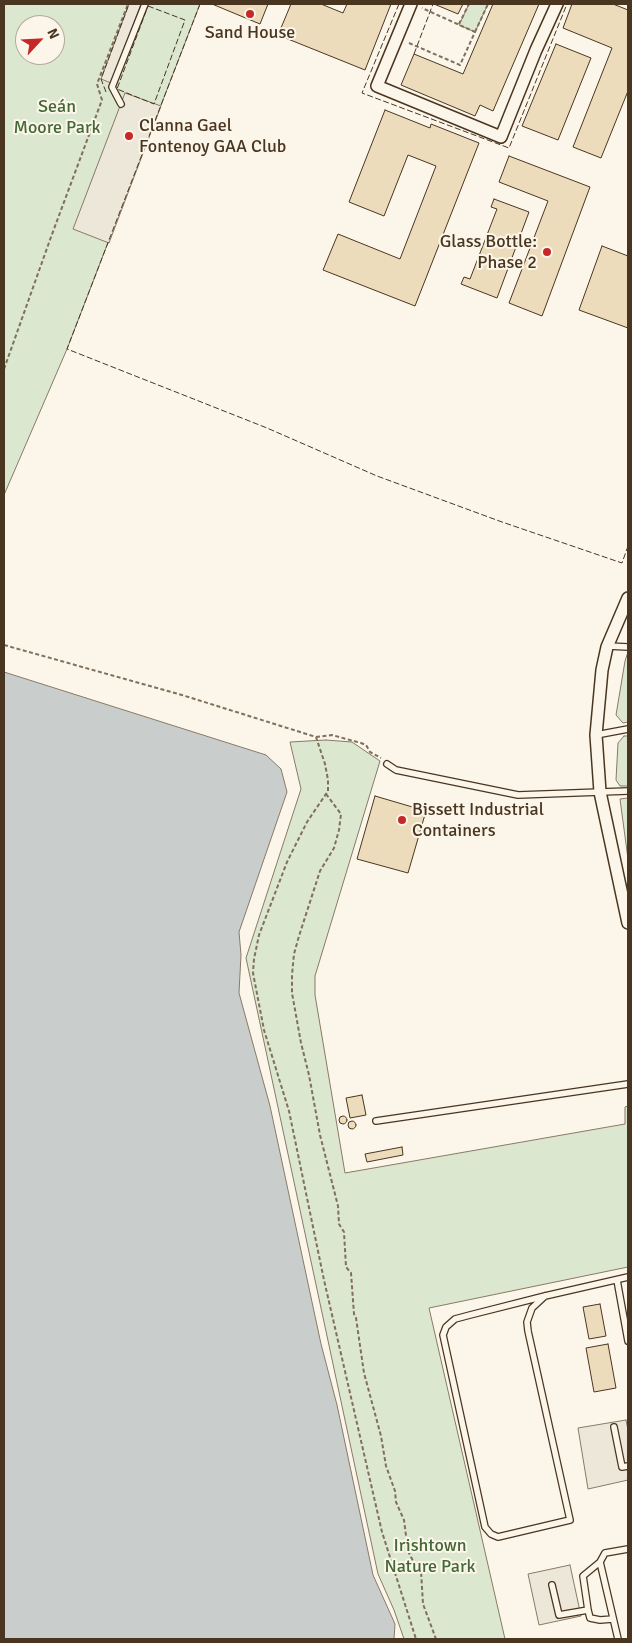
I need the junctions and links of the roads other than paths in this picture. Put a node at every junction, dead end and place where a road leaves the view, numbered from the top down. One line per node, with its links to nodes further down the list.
1 (145, 4): 4 (lane)
2 (411, 4): 3 (street)
3 (557, 4)
4 (121, 104)
5 (627, 603): 6 (street)
6 (608, 646): 7 (lane); 9 (street)
7 (628, 647)
8 (628, 729): 9 (lane)
9 (596, 735): 12 (street)
10 (388, 764): 12 (lane)
11 (628, 791): 12 (lane)
12 (600, 792): 13 (street)
13 (628, 923)
14 (628, 1084): 15 (lane)
15 (376, 1121)
16 (628, 1277): 17 (lane)
17 (617, 1280): 18 (lane); 19 (lane)
18 (545, 1296): 18 (lane)
19 (628, 1342)
20 (614, 1427): 21 (lane)
21 (628, 1466)
22 (628, 1549): 23 (lane)
23 (600, 1562): 25 (lane); 26 (lane)
24 (552, 1585): 25 (lane)
25 (588, 1610): 26 (lane)
26 (613, 1619): 27 (lane)
27 (618, 1639)

